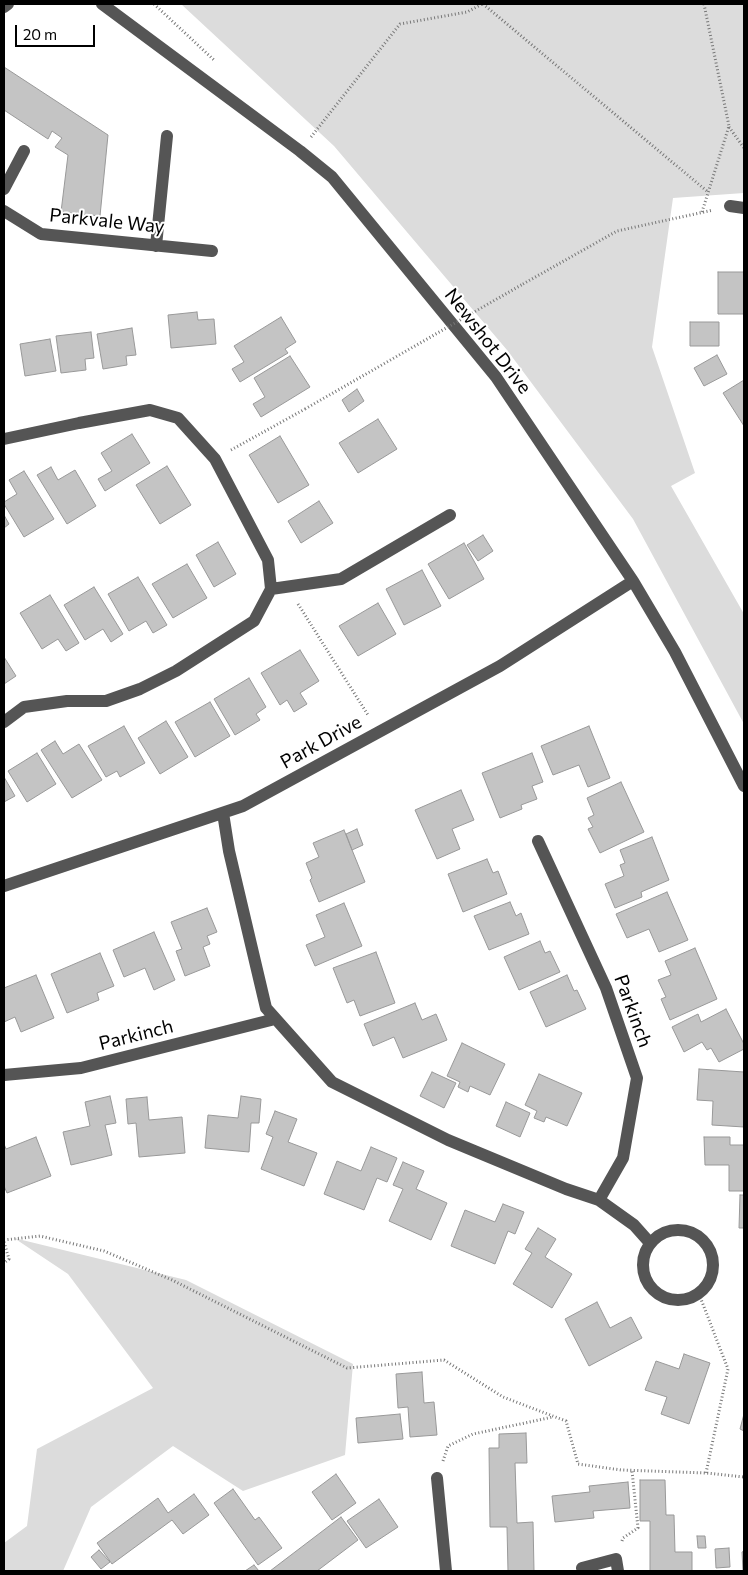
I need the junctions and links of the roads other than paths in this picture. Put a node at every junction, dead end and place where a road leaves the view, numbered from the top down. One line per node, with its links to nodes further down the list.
1 (8, 4): 3 (street)
2 (102, 4): 14 (street, Newshot Drive)
3 (4, 6)
4 (167, 136): 10 (street)
5 (24, 151): 6 (street)
6 (4, 189)
7 (730, 206): 8 (street)
8 (744, 208)
9 (4, 211): 10 (street, Parkvale Way)
10 (156, 246): 11 (street, Parkvale Way)
11 (212, 251)
12 (4, 439): 15 (street)
13 (450, 515): 15 (street)
14 (633, 581): 17 (street, Newshot Drive); 18 (street, Park Drive)
15 (271, 589): 16 (street)
16 (4, 722)
17 (744, 786)
18 (223, 813): 20 (street, Park Drive); 21 (street)
19 (538, 840): 23 (street, Parkinch)
20 (4, 886)
21 (275, 1019): 22 (street, Parkinch); 23 (street)
22 (4, 1075)
23 (599, 1200): 24 (street)
24 (650, 1243): 24 (street)
25 (437, 1478): 28 (street)
26 (617, 1565): 27 (street)
27 (582, 1568)
28 (446, 1571)

